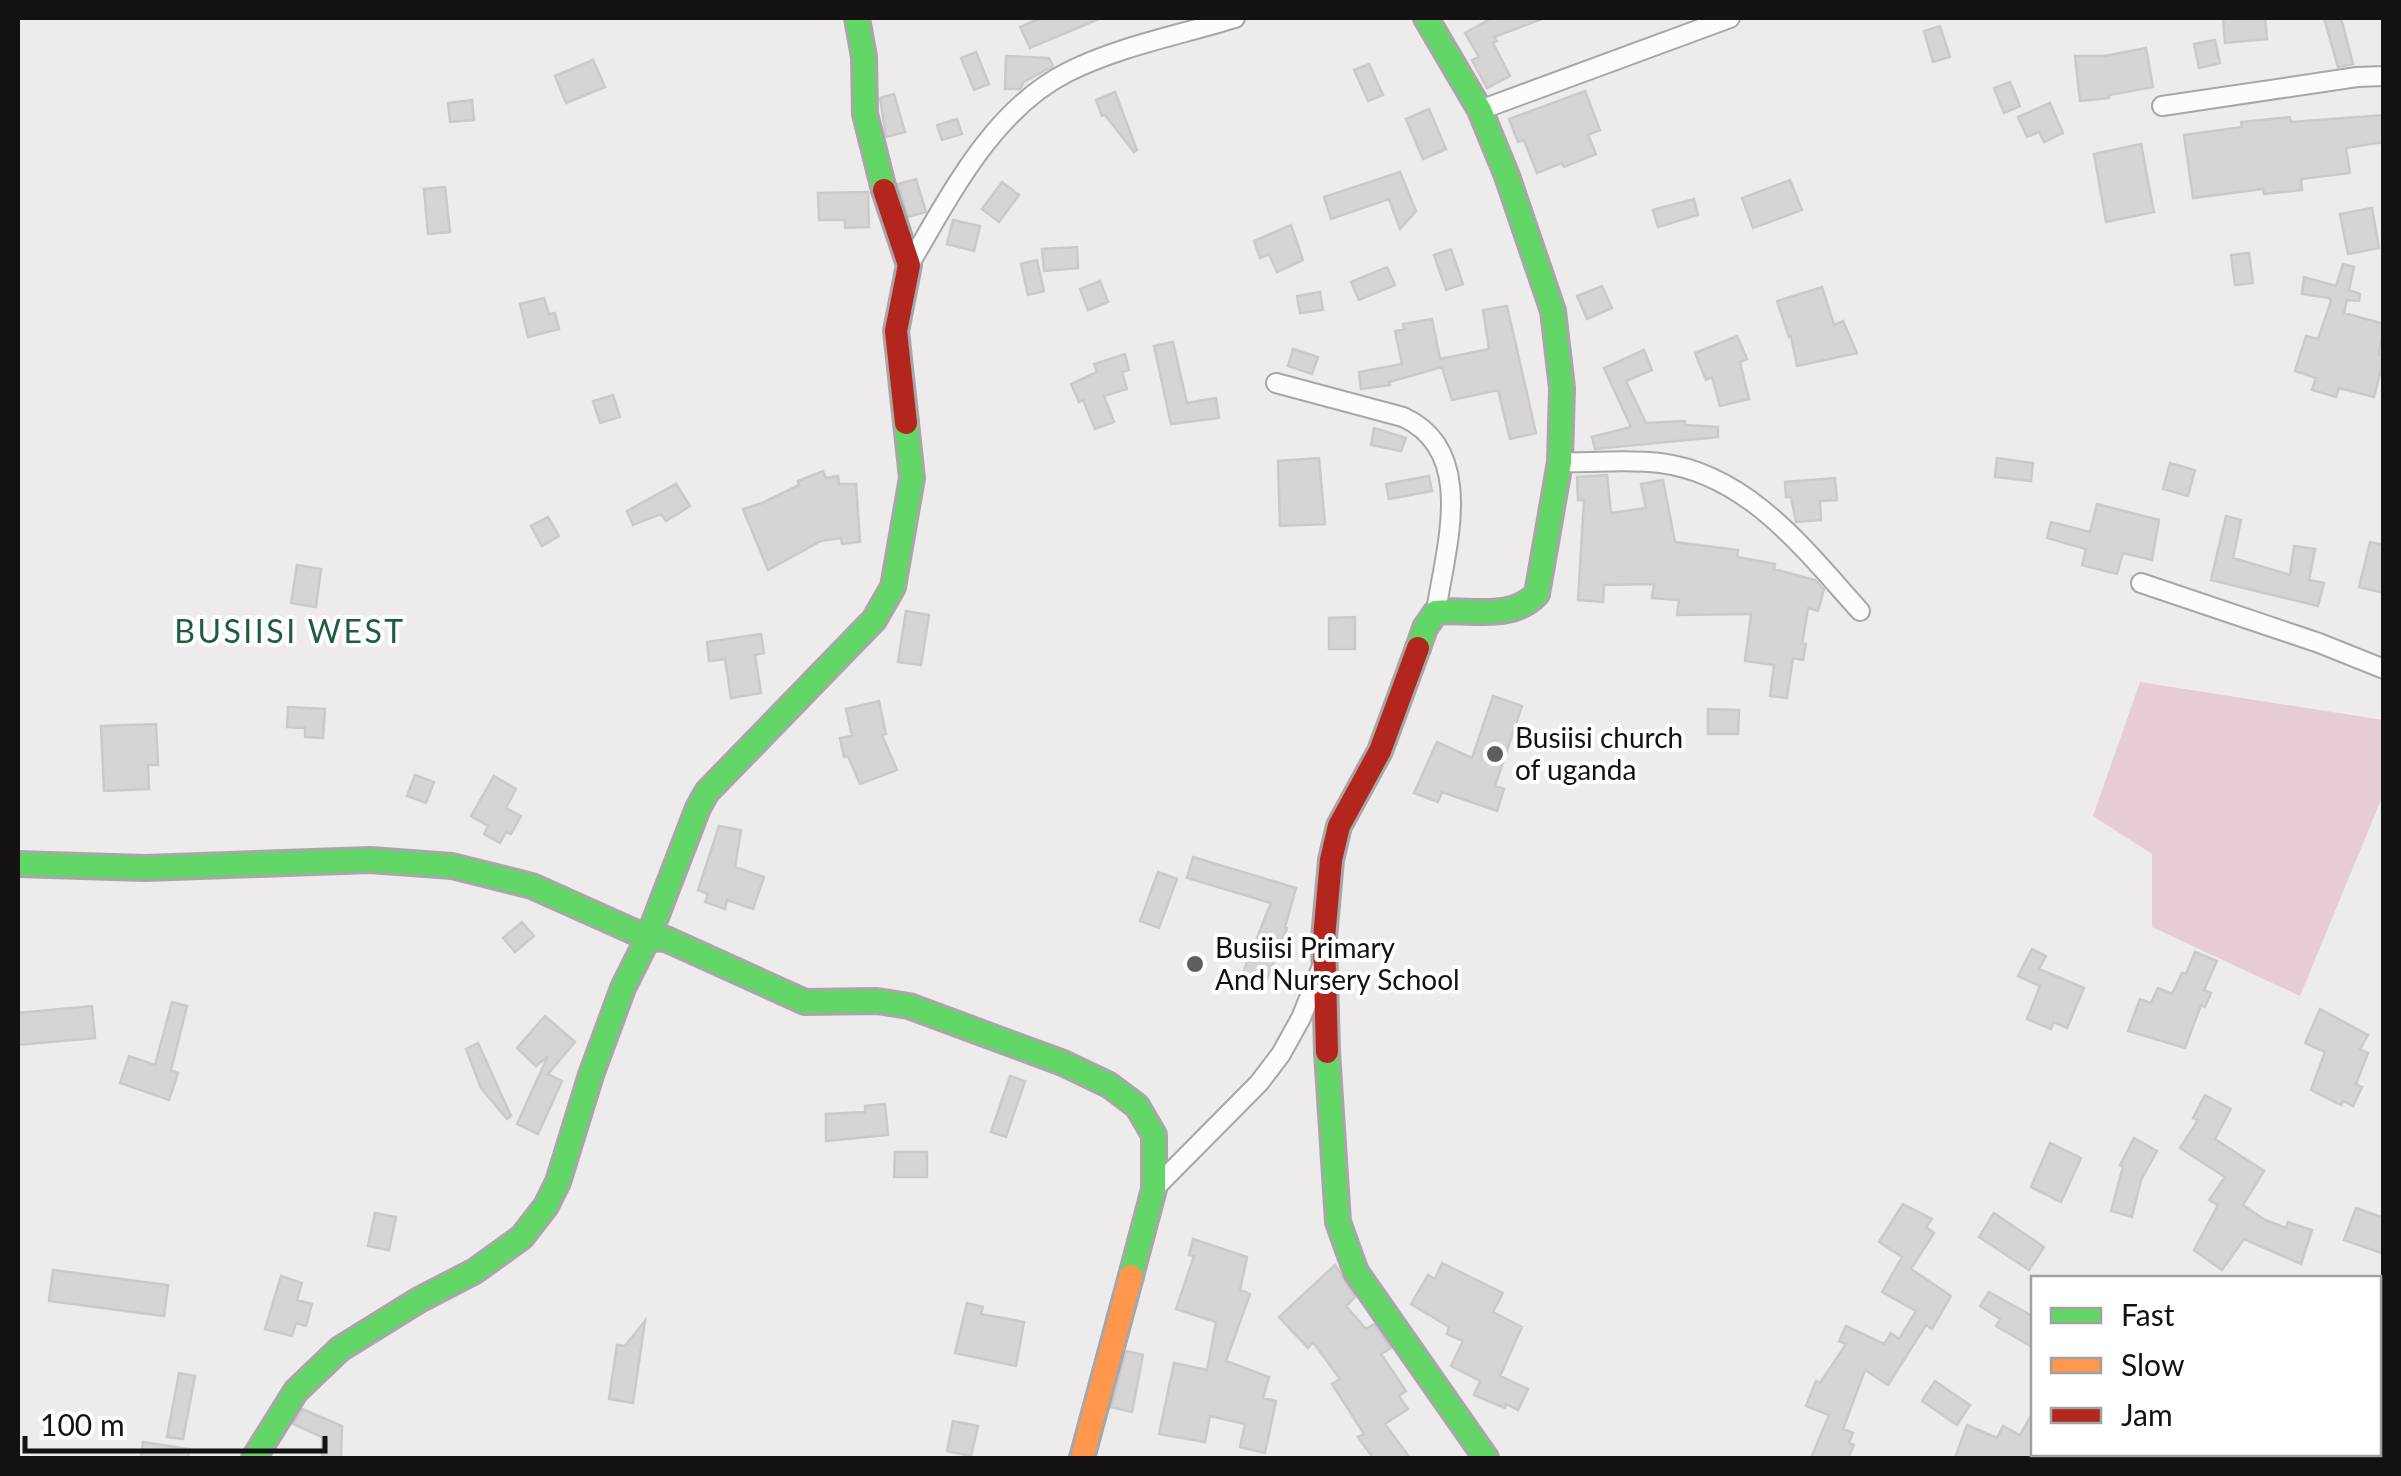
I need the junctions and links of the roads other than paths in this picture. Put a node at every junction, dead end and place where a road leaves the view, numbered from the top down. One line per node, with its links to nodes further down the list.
1 (858, 18): 8 (street)
2 (1235, 18): 8 (street)
3 (1426, 18): 7 (street)
4 (1730, 18): 7 (street)
5 (2384, 76): 6 (street)
6 (2162, 106)
7 (1480, 110): 10 (street)
8 (909, 266): 16 (street)
9 (1276, 383): 13 (street)
10 (1560, 462): 12 (street); 13 (street)
11 (2142, 583): 14 (street)
12 (1860, 610)
13 (1436, 612): 17 (street)
14 (2384, 669)
15 (18, 864): 16 (street)
16 (648, 938): 18 (street); 19 (street)
17 (1324, 960): 18 (street); 21 (street)
18 (1154, 1189): 20 (street)
19 (254, 1458)
20 (1082, 1458)
21 (1486, 1458)

